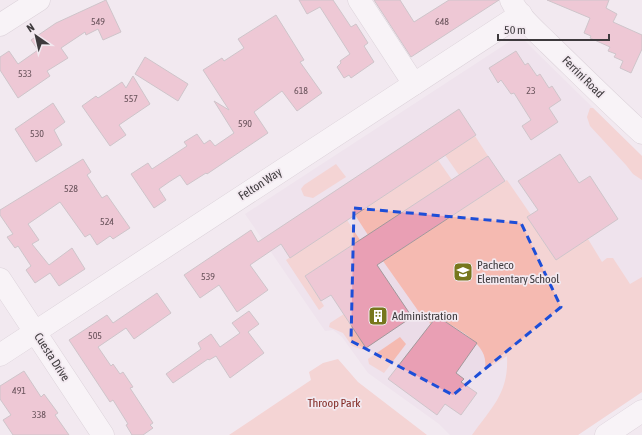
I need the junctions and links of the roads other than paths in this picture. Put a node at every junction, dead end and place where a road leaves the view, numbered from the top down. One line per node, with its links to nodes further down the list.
1 (39, 0): 4 (street)
2 (359, 0): 5 (street)
3 (516, 7): 5 (street, Felton Way); 6 (street, Ferrini Road)
4 (0, 25)
5 (414, 84): 8 (street, Felton Way)
6 (642, 133)
7 (0, 279): 8 (street, Cuesta Drive)
8 (35, 332): 9 (street, Felton Way); 11 (street, Cuesta Drive)
9 (0, 355)
10 (642, 411): 12 (street)
11 (103, 435)
12 (606, 435)

